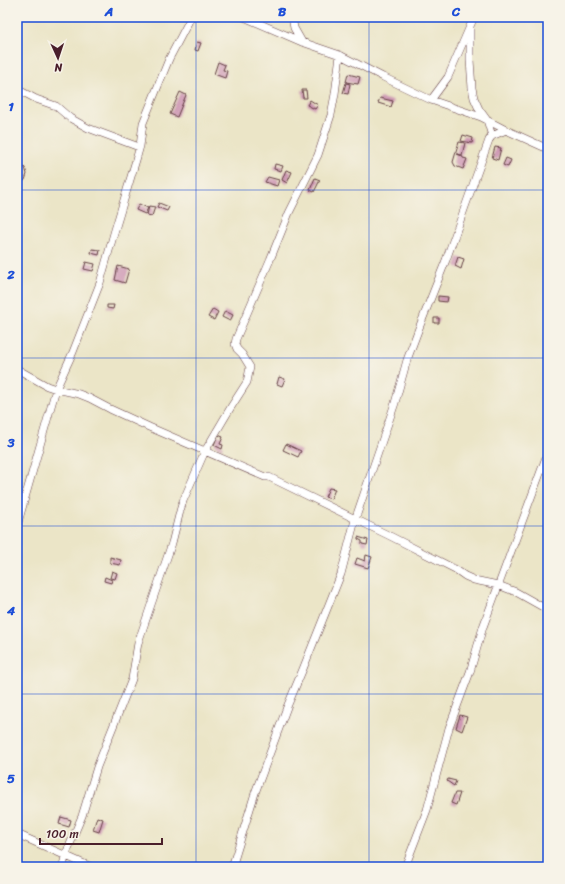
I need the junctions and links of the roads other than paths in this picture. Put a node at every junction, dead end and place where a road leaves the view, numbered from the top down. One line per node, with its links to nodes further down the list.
1 (191, 17): 13 (street)
2 (244, 17): 6 (street)
3 (292, 17): 6 (street)
4 (474, 17): 5 (street)
5 (470, 28): 9 (street); 10 (street)
6 (302, 42): 7 (street)
7 (340, 55): 9 (street); 17 (street)
8 (17, 89): 13 (street)
9 (431, 100): 10 (street)
10 (487, 120): 11 (street); 12 (street)
11 (506, 130): 12 (street); 14 (street)
12 (492, 136): 19 (street)
13 (139, 148): 16 (street)
14 (548, 149)
15 (17, 369): 16 (street)
16 (56, 389): 17 (street); 20 (street)
17 (205, 452): 19 (street); 24 (street)
18 (548, 452): 21 (street)
19 (355, 520): 21 (street); 27 (street)
20 (17, 526)
21 (498, 585): 22 (street); 28 (street)
22 (548, 610)
23 (17, 834): 24 (street)
24 (65, 856): 25 (street); 26 (street)
25 (63, 867)
26 (91, 867)
27 (232, 867)
28 (405, 867)

